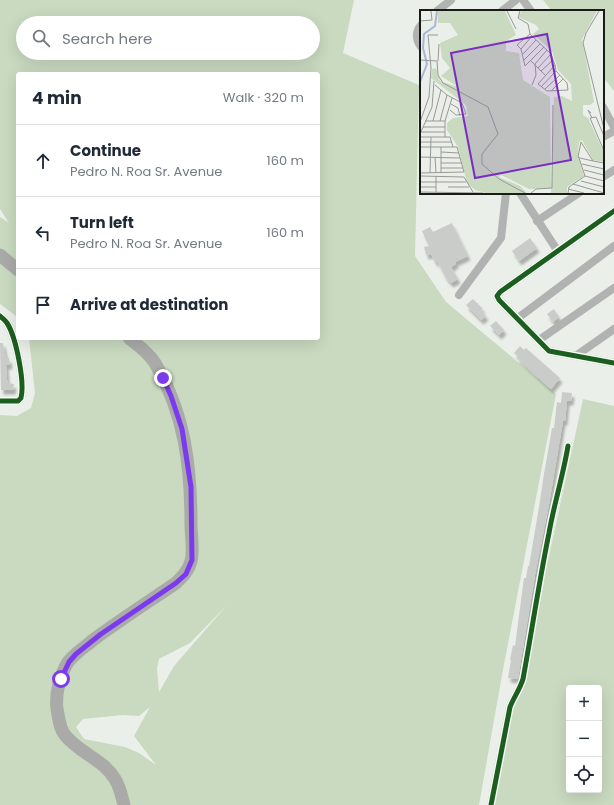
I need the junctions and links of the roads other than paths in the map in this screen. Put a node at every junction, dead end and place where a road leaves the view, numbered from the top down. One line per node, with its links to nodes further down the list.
1 (451, 0): 4 (street)
2 (516, 0): 5 (street)
3 (523, 0): 6 (street)
4 (438, 10)
5 (503, 10)
6 (529, 10)
7 (420, 26): 8 (street)
8 (420, 45)
9 (604, 109): 10 (street)
10 (614, 127)
11 (614, 132): 12 (street)
12 (604, 137)
13 (614, 170): 14 (street)
14 (604, 176)
15 (506, 194): 25 (street)
16 (523, 194): 19 (street)
17 (578, 194): 19 (street)
18 (614, 211): 21 (street)
19 (537, 221): 21 (street)
20 (614, 246): 27 (street)
21 (557, 250): 27 (street)
22 (0, 255): 23 (main road)
23 (16, 268)
24 (614, 288): 30 (street)
25 (459, 295)
26 (0, 316): 33 (street)
27 (518, 318): 30 (street)
28 (614, 329): 31 (street)
29 (132, 340): 35 (main road)
30 (539, 340): 31 (street)
31 (577, 355): 32 (street)
32 (614, 363)
33 (0, 401)
34 (568, 446): 36 (street)
35 (124, 805)
36 (491, 805)

